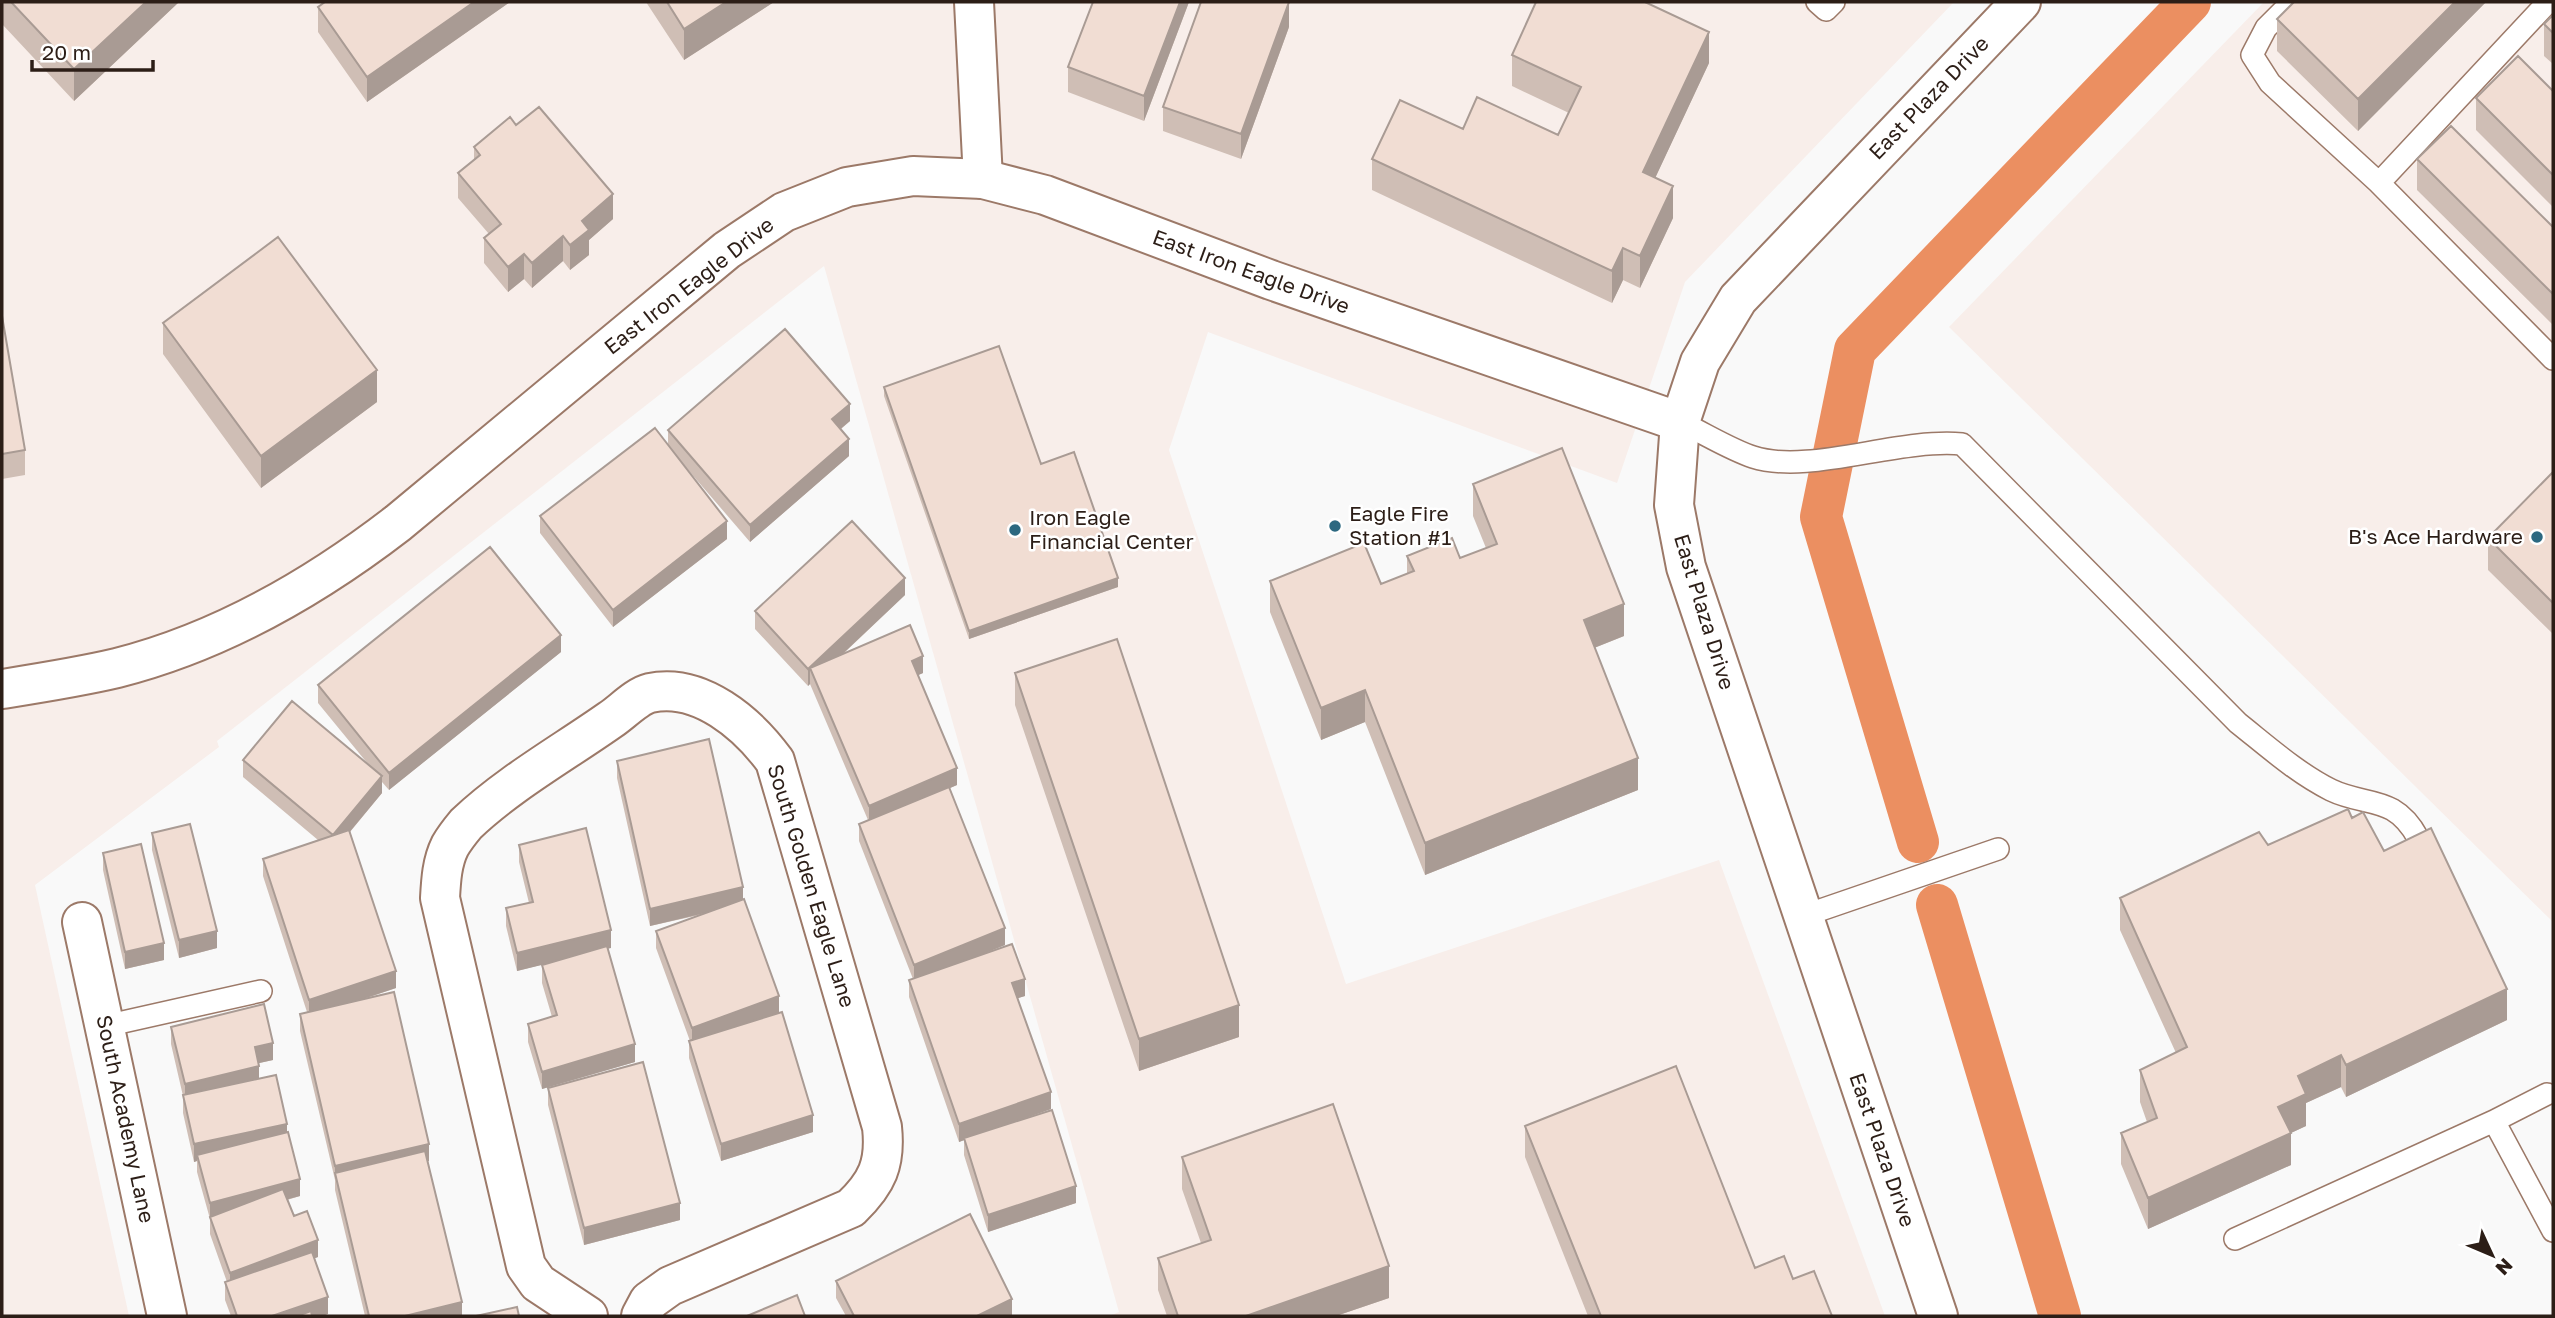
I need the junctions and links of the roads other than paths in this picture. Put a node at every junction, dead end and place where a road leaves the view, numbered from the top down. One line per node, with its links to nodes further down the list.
1 (974, 2): 11 (street)
2 (1817, 2): 3 (lane)
3 (1833, 2)
4 (2021, 2): 14 (street, East Plaza Drive)
5 (2292, 2): 12 (lane)
6 (2548, 2): 7 (lane)
7 (2506, 47): 8 (lane); 9 (lane)
8 (2525, 66)
9 (2440, 118): 10 (lane); 12 (lane)
10 (2458, 136)
11 (983, 179): 14 (street, East Iron Eagle Drive); 15 (street, East Iron Eagle Drive)
12 (2379, 183): 13 (lane)
13 (2553, 359)
14 (1680, 422): 16 (lane); 18 (street, East Plaza Drive)
15 (2, 689)
16 (2418, 838)
17 (1998, 849): 18 (lane)
18 (1803, 916): 29 (street, East Plaza Drive)
19 (82, 922): 21 (street, South Academy Lane)
20 (261, 991): 21 (lane)
21 (105, 1027): 26 (street, South Academy Lane)
22 (2547, 1094): 23 (lane)
23 (2494, 1121): 24 (lane); 25 (lane)
24 (2553, 1231)
25 (2235, 1239)
26 (167, 1316)
27 (587, 1316): 28 (street, South Golden Eagle Lane)
28 (641, 1316)
29 (1938, 1316)

